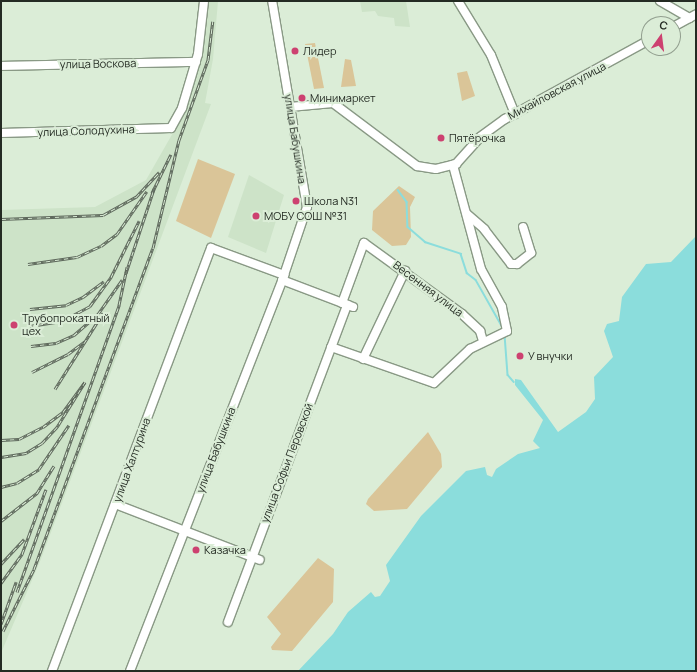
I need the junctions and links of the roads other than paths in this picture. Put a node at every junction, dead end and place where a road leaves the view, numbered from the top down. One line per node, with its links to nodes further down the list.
1 (204, 1): 8 (street)
2 (272, 1): 10 (street, улица Бабушкина)
3 (458, 1): 11 (street)
4 (660, 1): 5 (street)
5 (693, 16): 6 (street)
6 (681, 23)
7 (641, 44): 11 (street, Михайловская улица)
8 (196, 62): 9 (street, улица Воскова); 12 (street, улица Солодухина)
9 (1, 66)
10 (290, 107): 13 (street); 18 (street, улица Бабушкина)
11 (514, 114): 13 (street, Михайловская улица)
12 (1, 133)
13 (453, 165): 14 (street)
14 (467, 214): 15 (street); 20 (street)
15 (523, 227)
16 (364, 243): 17 (street, Весенняя улица); 19 (street, улица Софьи Перовской)
17 (405, 271): 20 (street, Весенняя улица); 22 (street)
18 (283, 277): 19 (street); 23 (street, улица Халтурина); 24 (street, улица Бабушкина)
19 (347, 305): 21 (street, улица Софьи Перовской)
20 (483, 341): 22 (street)
21 (331, 347): 22 (street); 25 (street, улица Софьи Перовской)
22 (364, 359)
23 (115, 504): 24 (street); 28 (street, улица Халтурина)
24 (185, 530): 25 (street); 29 (street, улица Бабушкина)
25 (253, 555): 26 (street); 27 (street, улица Софьи Перовской)
26 (260, 560)
27 (228, 622)
28 (52, 671)
29 (130, 671)

